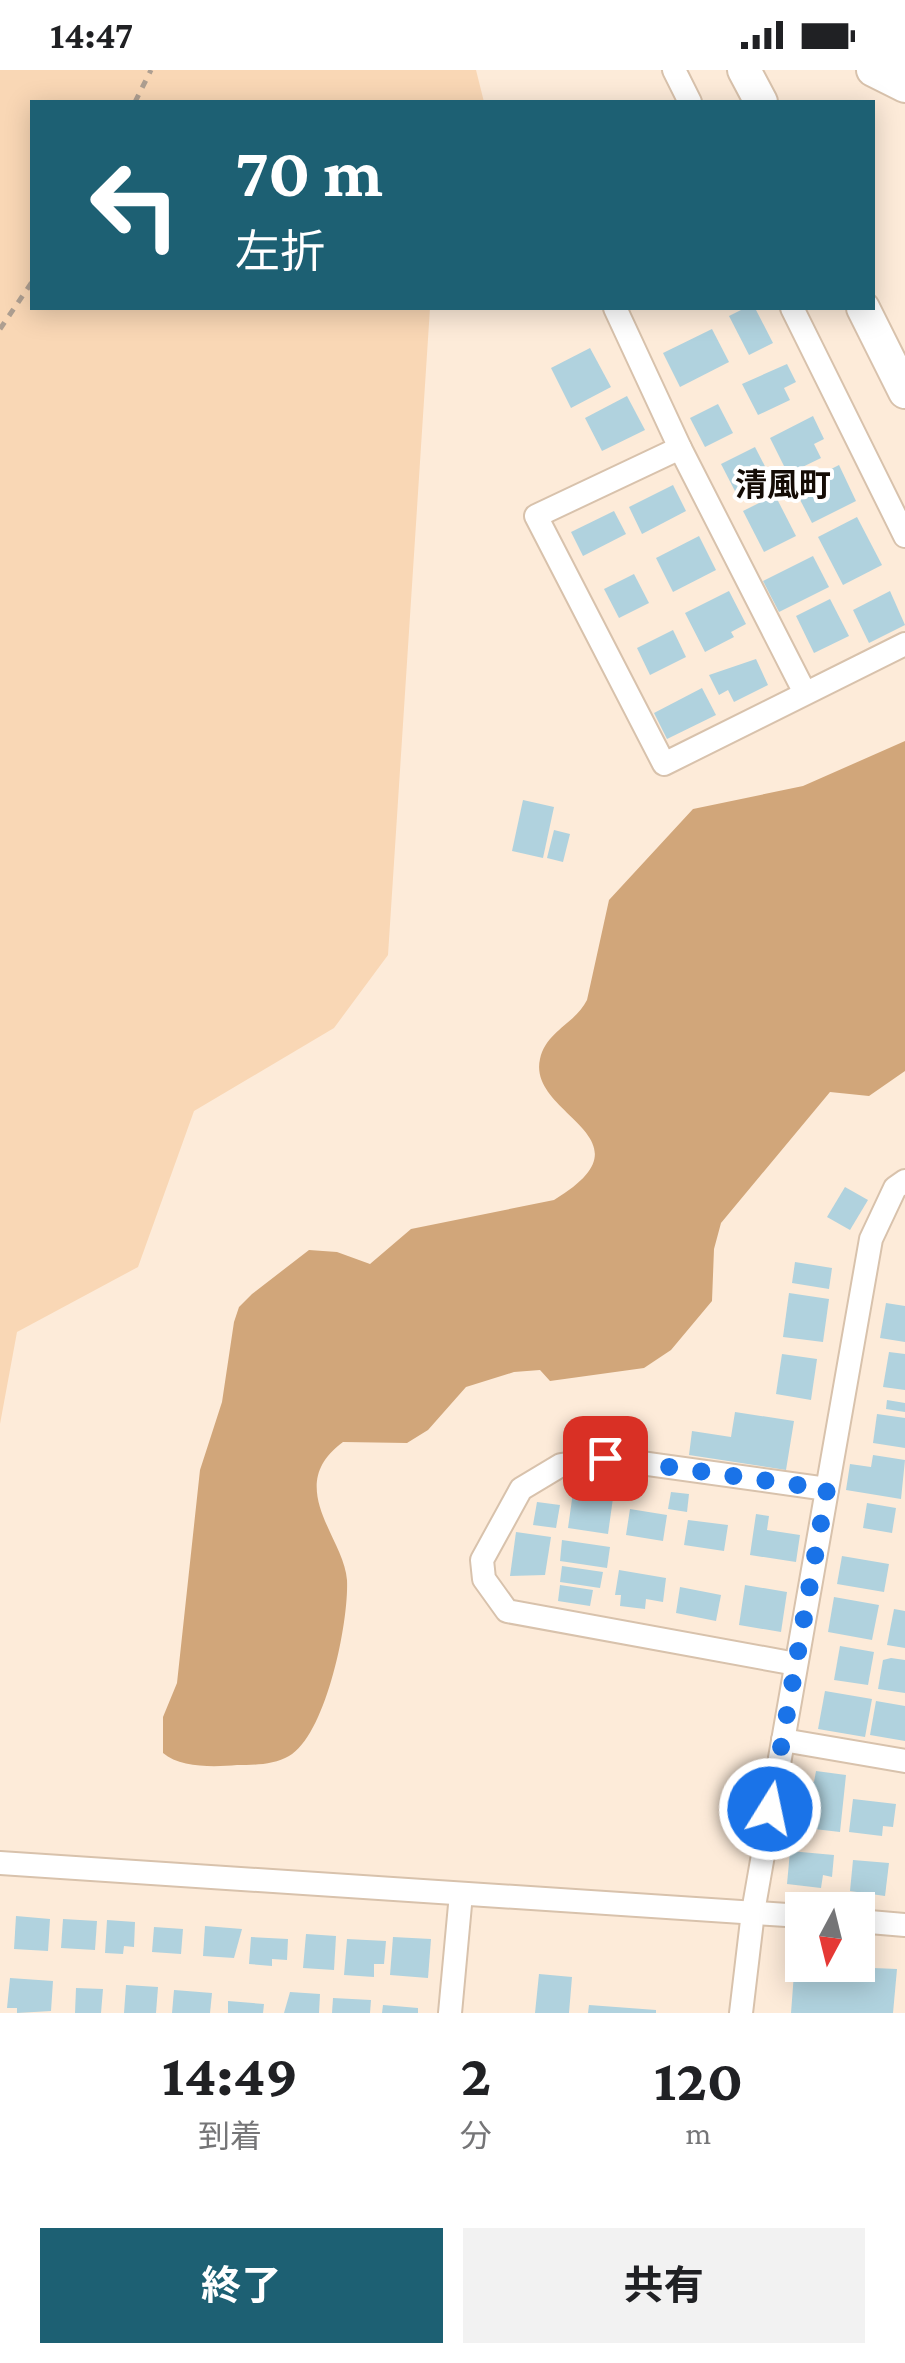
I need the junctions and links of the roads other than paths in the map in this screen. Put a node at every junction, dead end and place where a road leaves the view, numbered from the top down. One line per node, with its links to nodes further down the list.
1 (674, 70): 5 (street)
2 (744, 70): 6 (street)
3 (873, 70): 4 (street)
4 (905, 86)
5 (689, 100)
6 (759, 100)
7 (616, 310): 11 (street)
8 (793, 310): 12 (street)
9 (864, 310): 10 (street)
10 (905, 392)
11 (680, 448): 14 (street); 14 (street)
12 (905, 536)
13 (905, 644): 14 (street)
14 (806, 694)
15 (905, 1181): 16 (street)
16 (827, 1489): 17 (street); 17 (street)
17 (796, 1664): 18 (street)
18 (782, 1740): 19 (street); 22 (street)
19 (905, 1760)
20 (0, 1863): 21 (street)
21 (461, 1894): 22 (street); 26 (street)
22 (752, 1912): 23 (street); 27 (street)
23 (785, 1915)
24 (875, 1922): 25 (street)
25 (905, 1924)
26 (450, 2013)
27 (742, 2013)

